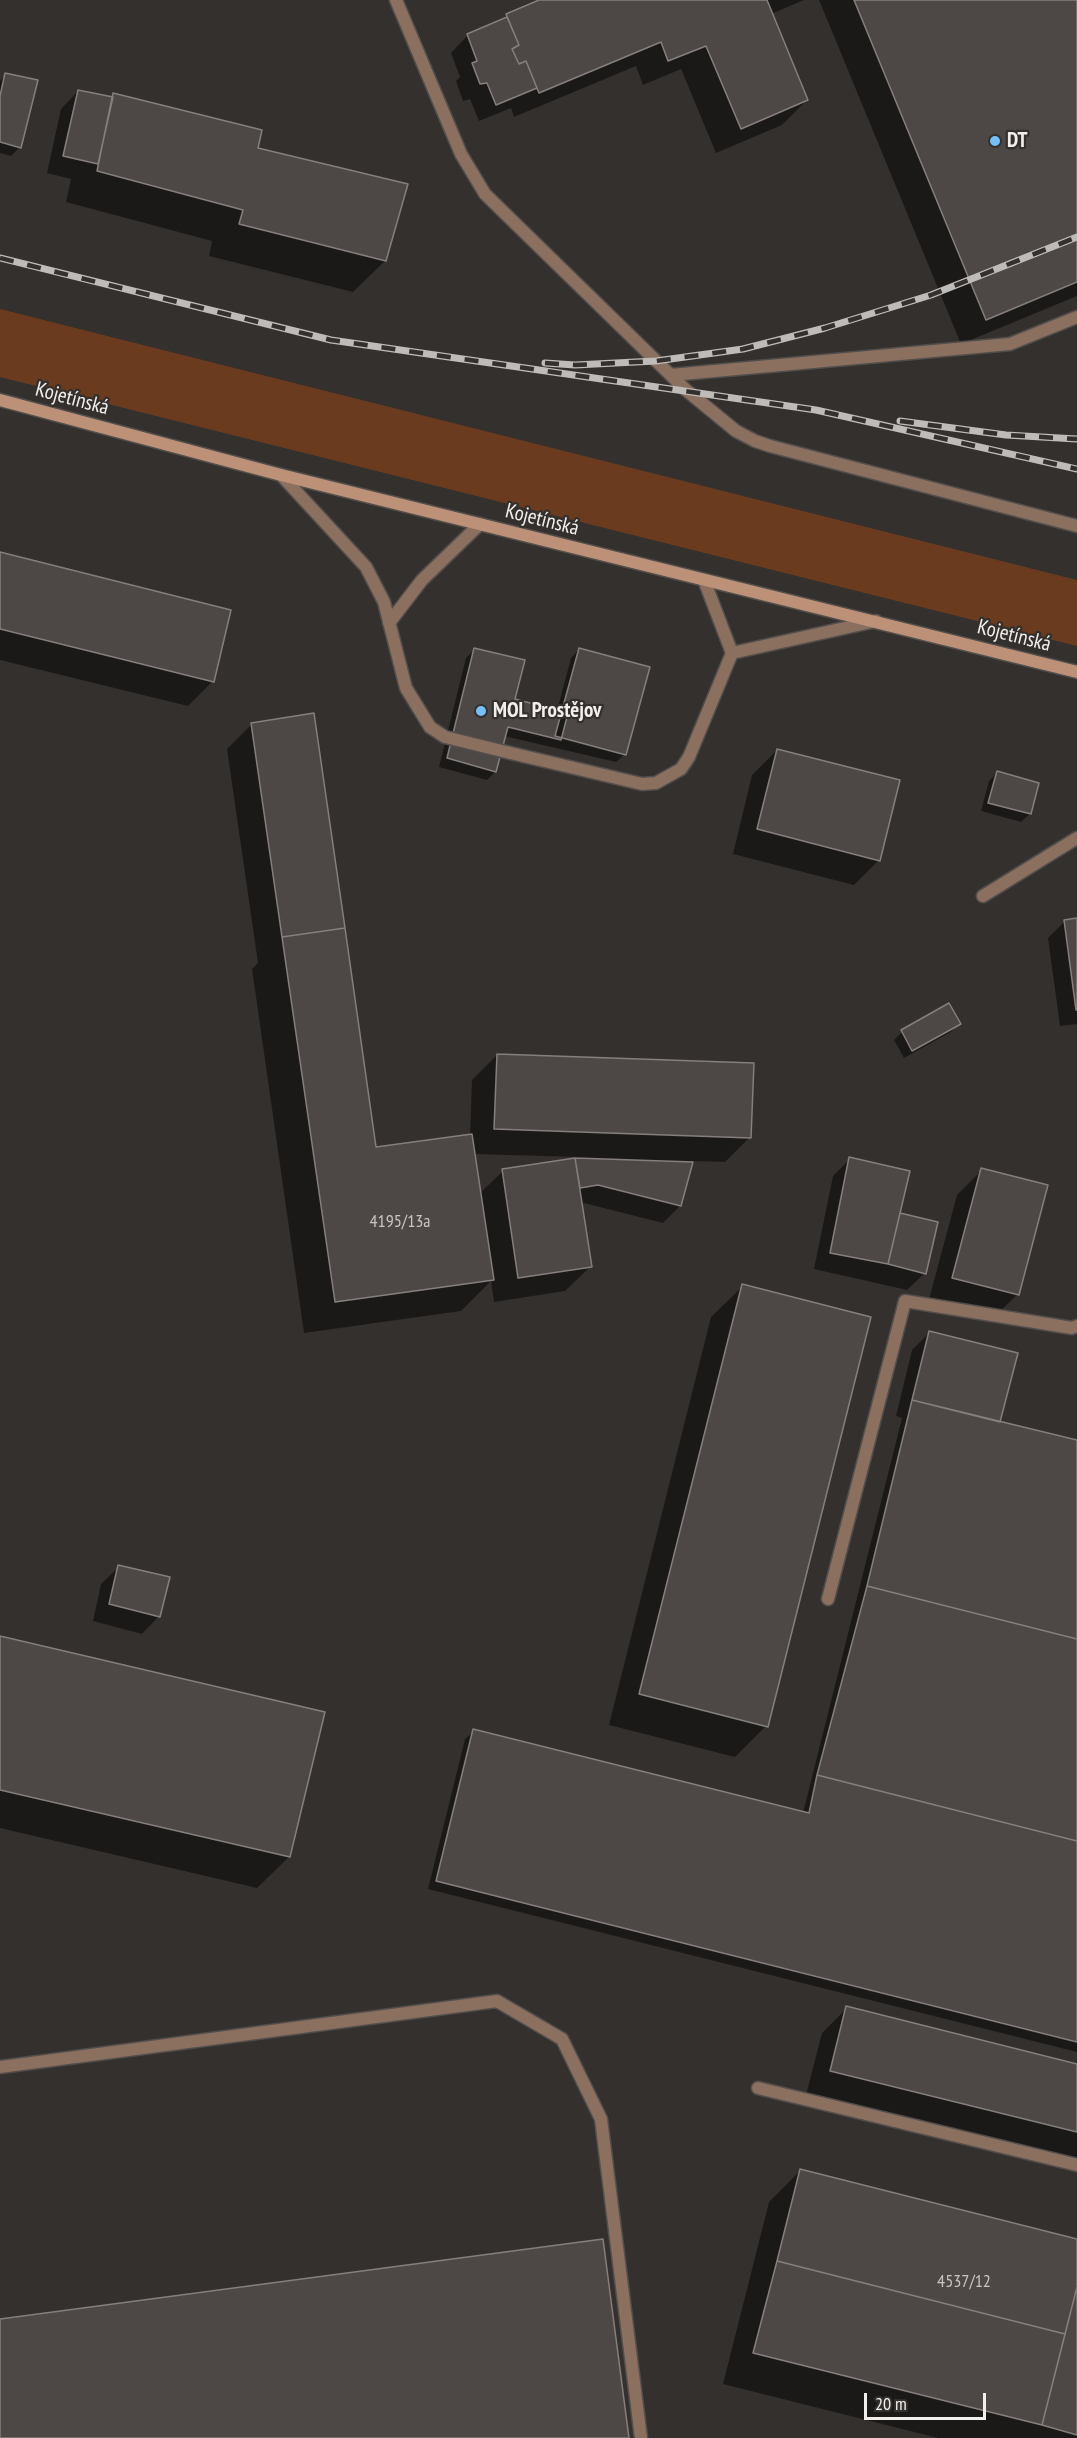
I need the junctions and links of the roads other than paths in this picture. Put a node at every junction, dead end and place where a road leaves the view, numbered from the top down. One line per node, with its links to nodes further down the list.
1 (396, 0): 3 (lane)
2 (1077, 317): 3 (lane)
3 (670, 375): 7 (lane)
4 (0, 400): 5 (main road, Kojetínská)
5 (281, 475): 6 (main road, Kojetínská); 10 (lane)
6 (480, 524): 8 (main road, Kojetínská); 10 (lane)
7 (1077, 526)
8 (704, 580): 9 (main road, Kojetínská); 11 (lane)
9 (876, 621): 11 (lane); 12 (main road, Kojetínská)
10 (389, 623): 11 (lane)
11 (732, 653)
12 (1077, 672)
13 (1077, 838): 14 (lane)
14 (983, 896)
15 (1077, 1326): 16 (lane)
16 (828, 1599)
17 (0, 2067): 20 (lane)
18 (758, 2088): 19 (lane)
19 (1077, 2165)
20 (641, 2438)

